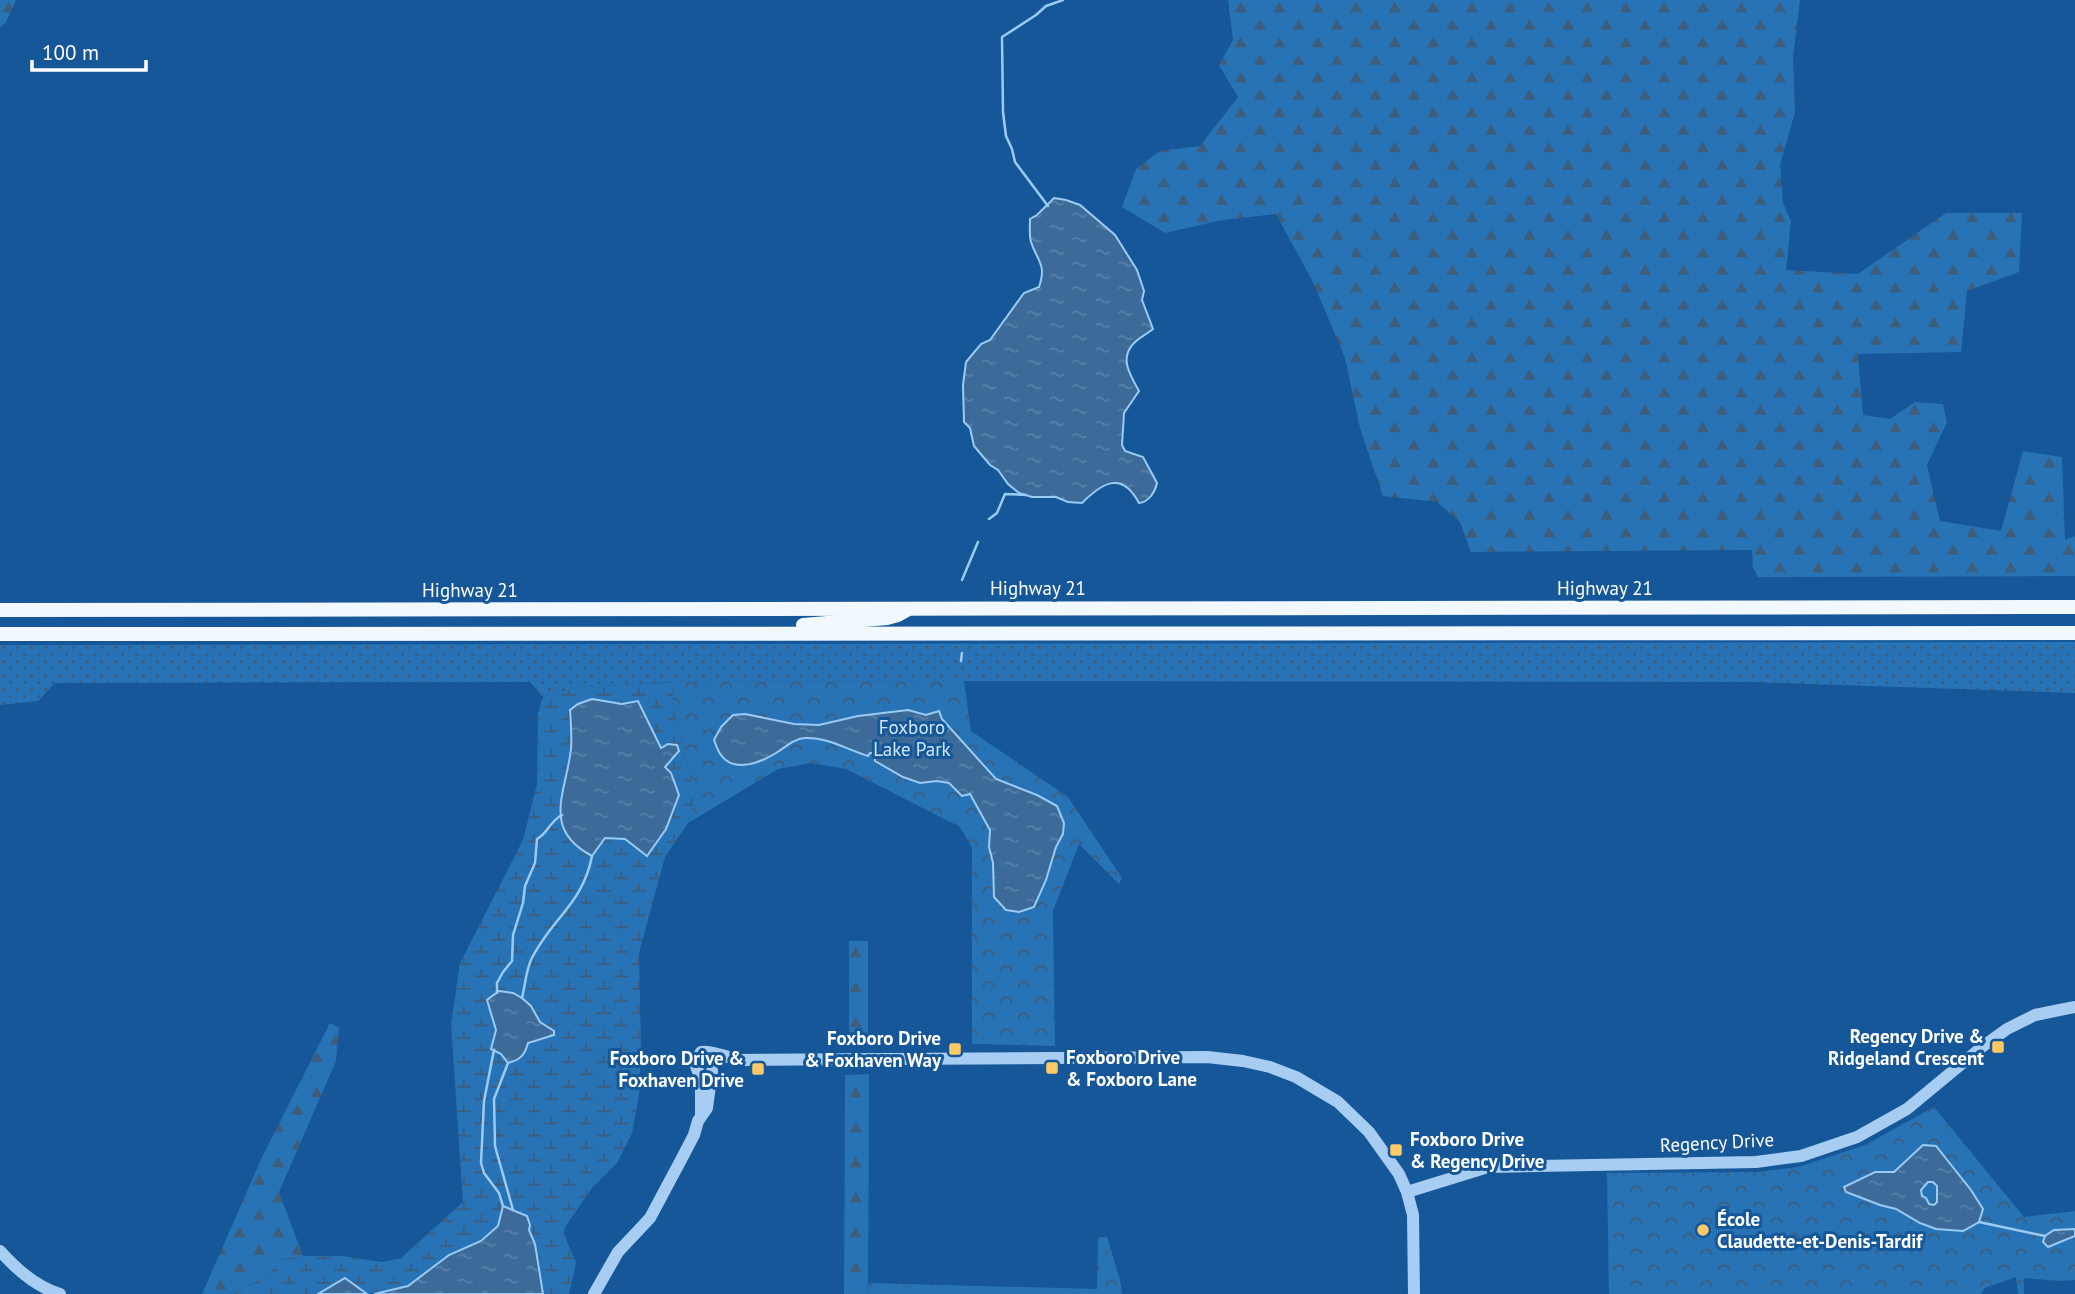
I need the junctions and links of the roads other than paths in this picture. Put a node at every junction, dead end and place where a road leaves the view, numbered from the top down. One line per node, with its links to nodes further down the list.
1 (911, 607): 2 (main road, Highway 21); 3 (main road, Highway 21); 6 (main road)
2 (2075, 607)
3 (0, 610)
4 (2075, 633): 6 (main road)
5 (0, 634): 6 (main road)
6 (750, 634)
7 (2075, 1007): 9 (street, Regency Drive)
8 (1388, 1160): 9 (street); 10 (street); 13 (street)
9 (1407, 1192): 10 (street)
10 (1412, 1235): 14 (street)
11 (0, 1251): 12 (street)
12 (60, 1294)
13 (594, 1294)
14 (1413, 1294)

